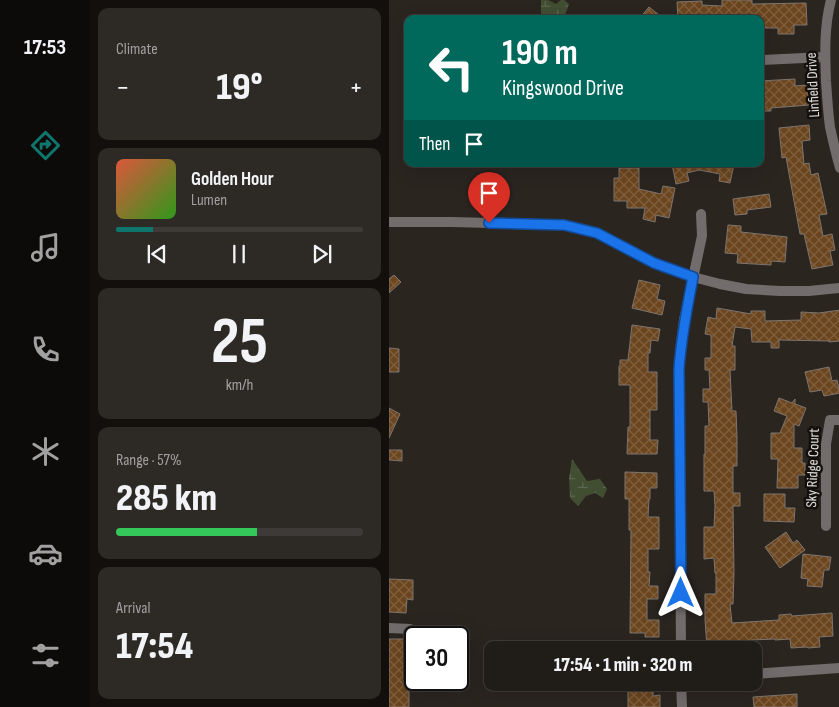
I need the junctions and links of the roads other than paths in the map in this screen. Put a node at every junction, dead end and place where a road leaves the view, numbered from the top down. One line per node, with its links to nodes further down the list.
1 (831, 0): 2 (street, Linfield Drive)
2 (825, 57): 3 (street); 4 (street, Linfield Drive)
3 (764, 60)
4 (839, 168)
5 (701, 214): 7 (street)
6 (389, 222): 7 (street)
7 (693, 277): 8 (street); 13 (street)
8 (839, 288)
9 (839, 420): 10 (street, Sky Ridge Court)
10 (826, 526)
11 (389, 628): 12 (street)
12 (404, 629)
13 (681, 641)
14 (839, 668): 15 (street)
15 (762, 673)
16 (681, 691): 17 (street)
17 (682, 707)

